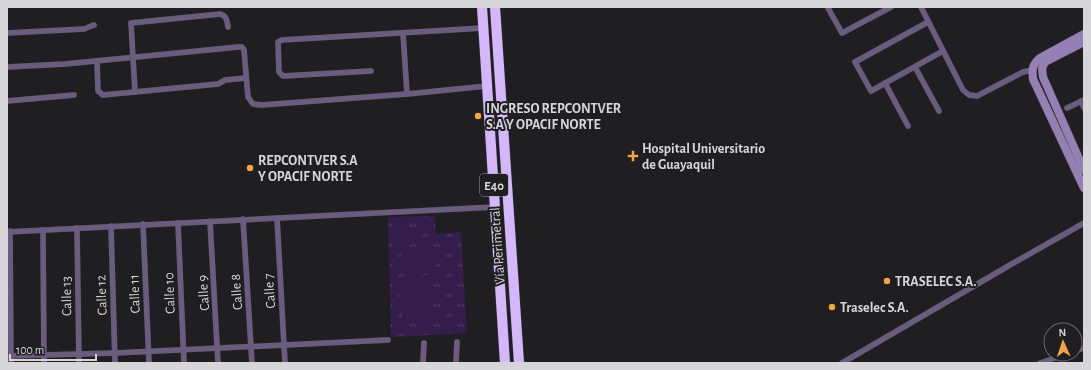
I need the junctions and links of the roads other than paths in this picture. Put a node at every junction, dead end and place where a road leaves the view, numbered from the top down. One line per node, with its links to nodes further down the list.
1 (482, 7): 9 (highway, Vía Perimetral / E40)
2 (495, 7): 72 (highway, Vía Perimetral / E40)
3 (829, 7): 4 (street)
4 (891, 7)
5 (921, 7): 6 (street)
6 (928, 22): 14 (street); 22 (street)
7 (94, 25): 10 (street)
8 (228, 28): 15 (street)
9 (483, 28): 11 (street); 23 (highway, Vía Perimetral / E40)
10 (7, 33)
11 (403, 33): 20 (street); 25 (street)
12 (1084, 34): 19 (street)
13 (1084, 42): 33 (street)
14 (943, 52): 18 (street); 19 (street)
15 (133, 58): 16 (street); 21 (street); 24 (street)
16 (97, 61): 17 (street); 24 (street)
17 (7, 67)
18 (915, 67): 22 (street); 31 (street)
19 (1032, 70): 34 (street)
20 (372, 71)
21 (246, 78): 24 (street); 25 (street)
22 (885, 83): 32 (street)
23 (487, 86): 25 (street); 37 (highway, Vía Perimetral / E40)
24 (135, 92)
25 (407, 94)
26 (74, 95): 27 (street)
27 (7, 101)
28 (1083, 101): 29 (street); 30 (street)
29 (1067, 108)
30 (1084, 108)
31 (939, 111)
32 (908, 126)
33 (1078, 156): 34 (street); 35 (street)
34 (1071, 160): 36 (street)
35 (1084, 170)
36 (1084, 188)
37 (495, 207): 38 (street); 71 (highway, Vía Perimetral / E40)
38 (277, 218): 39 (street); 51 (street, Calle 7)
39 (243, 219): 40 (street); 52 (street, Calle 8)
40 (210, 221): 41 (street); 53 (street, Calle 9)
41 (178, 223): 43 (street); 54 (street, Calle 10)
42 (1084, 223): 73 (street)
43 (143, 224): 44 (street); 55 (street, Calle 11)
44 (111, 226): 45 (street); 56 (street, Calle 12)
45 (77, 228): 46 (street); 57 (street, Calle 13)
46 (43, 230): 47 (street); 58 (street)
47 (9, 231): 59 (street)
48 (388, 340): 51 (street)
49 (457, 342): 70 (street)
50 (424, 344): 69 (street)
51 (284, 345): 52 (street); 68 (street, Calle 7)
52 (251, 347): 53 (street); 67 (street, Calle 8)
53 (218, 348): 54 (street); 66 (street, Calle 9)
54 (184, 350): 55 (street); 65 (street, Calle 10)
55 (149, 352): 56 (street); 64 (street, Calle 11)
56 (115, 353): 57 (street); 63 (street, Calle 12)
57 (79, 354): 58 (street); 62 (street, Calle 13)
58 (44, 355): 59 (street); 61 (street)
59 (9, 356): 60 (street)
60 (11, 363)
61 (44, 363)
62 (79, 363)
63 (116, 363)
64 (149, 363)
65 (184, 363)
66 (218, 363)
67 (252, 363)
68 (285, 363)
69 (423, 363)
70 (456, 363)
71 (505, 363)
72 (519, 363)
73 (842, 363)

